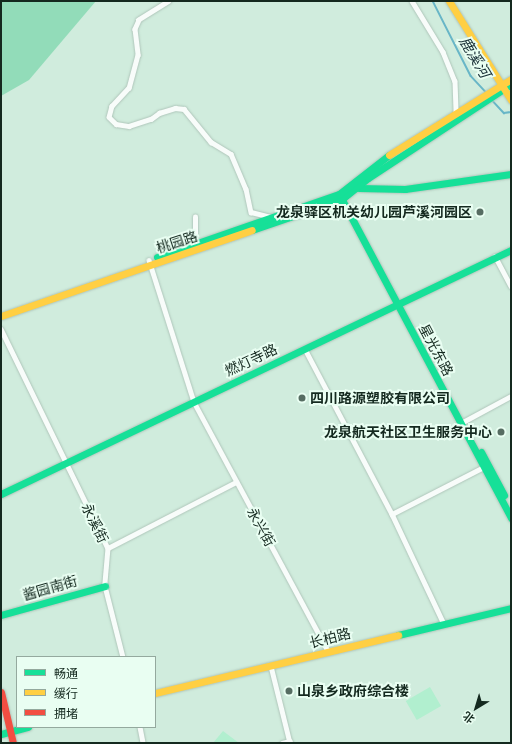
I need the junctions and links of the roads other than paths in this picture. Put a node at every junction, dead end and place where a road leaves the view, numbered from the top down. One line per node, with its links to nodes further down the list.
1 (169, 1): 14 (street)
2 (412, 1): 9 (street)
3 (448, 1): 6 (street)
4 (511, 79): 6 (street)
5 (511, 84): 6 (street)
6 (502, 87): 7 (street); 8 (street)
7 (511, 100)
8 (470, 109): 9 (street); 11 (street, 桃园路)
9 (456, 114): 12 (street)
10 (511, 174): 11 (street)
11 (359, 188): 12 (street, 桃园路)
12 (342, 195): 14 (street); 18 (street, 桃园路); 20 (street, 星光东路)
13 (195, 217): 15 (street)
14 (274, 218): 15 (street)
15 (191, 246): 18 (street)
16 (511, 250): 17 (street, 燃灯寺路)
17 (495, 256): 19 (street); 20 (street, 燃灯寺路)
18 (150, 262): 21 (street); 22 (street, 桃园路); 26 (street, 永兴街)
19 (511, 286)
20 (399, 303): 24 (street, 燃灯寺路); 27 (street, 星光东路)
21 (1, 311)
22 (1, 316)
23 (1, 329): 28 (street, 永溪街)
24 (305, 348): 26 (street, 燃灯寺路); 33 (street)
25 (511, 396): 27 (street)
26 (194, 402): 28 (street, 燃灯寺路); 30 (street, 永兴街)
27 (463, 422): 29 (street, 星光东路); 32 (street, 星光东路)
28 (66, 462): 31 (street, 燃灯寺路); 35 (street, 永溪街)
29 (484, 467): 33 (street); 34 (street, 星光东路)
30 (236, 482): 35 (street); 40 (street, 永兴街)
31 (1, 494)
32 (511, 508)
33 (392, 514): 39 (street)
34 (511, 518)
35 (108, 548): 36 (street, 永溪街)
36 (105, 586): 38 (street, 酱园南街); 41 (street, 永溪街)
37 (511, 608): 39 (street, 长柏路)
38 (1, 615)
39 (444, 624): 40 (street, 长柏路)
40 (328, 651): 42 (street, 长柏路)
41 (123, 656)
42 (271, 666): 44 (street, 长柏路); 49 (street)
43 (1, 692): 47 (street)
44 (156, 693)
45 (25, 728): 47 (street)
46 (140, 728): 51 (street)
47 (11, 732): 48 (street); 50 (street)
48 (1, 734)
49 (290, 742): 52 (street)
50 (14, 743)
51 (143, 743)
52 (282, 743)

